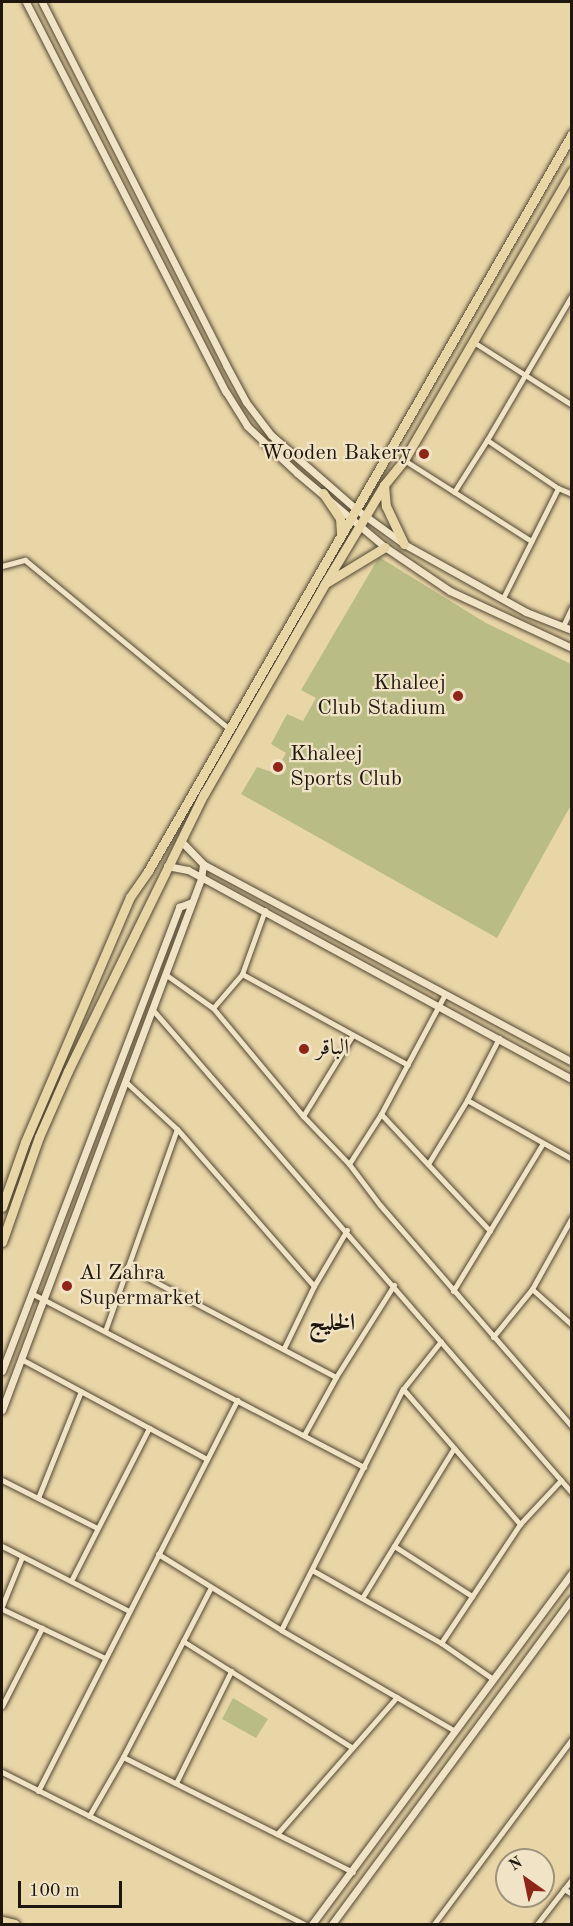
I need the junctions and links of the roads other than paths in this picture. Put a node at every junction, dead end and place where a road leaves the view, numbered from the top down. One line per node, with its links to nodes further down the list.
1 (26, 2): 14 (street)
2 (42, 2): 16 (street)
3 (572, 134): 16 (main road)
4 (572, 171): 6 (main road)
5 (572, 295): 7 (street)
6 (472, 341): 7 (street); 10 (main road)
7 (524, 374): 8 (street); 9 (street)
8 (572, 405)
9 (487, 440): 12 (street); 13 (street)
10 (404, 460): 11 (main road); 13 (street)
11 (384, 485): 17 (main road); 21 (main road)
12 (558, 488): 15 (street); 20 (street)
13 (454, 492): 20 (street)
14 (323, 493): 16 (street); 19 (main road)
15 (572, 494)
16 (354, 514): 17 (street); 18 (street); 19 (main road)
17 (368, 516): 18 (main road); 21 (street)
18 (360, 527): 22 (street); 24 (main road)
19 (340, 537): 30 (main road)
20 (531, 541): 25 (street)
21 (404, 544): 25 (street)
22 (386, 547): 24 (main road); 29 (street)
23 (2, 566): 30 (street)
24 (324, 585): 31 (main road)
25 (503, 598): 27 (street)
26 (572, 607): 27 (street)
27 (563, 626): 28 (street)
28 (572, 630)
29 (572, 648)
30 (229, 729): 57 (main road)
31 (181, 842): 32 (street); 33 (main road)
32 (203, 864): 34 (street); 39 (street)
33 (167, 866): 34 (street); 61 (main road)
34 (201, 879): 35 (street); 36 (street)
35 (192, 902): 37 (street); 67 (street)
36 (264, 910): 38 (street); 40 (street)
37 (165, 974): 41 (street); 42 (street)
38 (242, 974): 41 (street); 43 (street)
39 (445, 994): 40 (street); 45 (street)
40 (438, 1007): 44 (street); 46 (street)
41 (213, 1008): 51 (street)
42 (152, 1009): 48 (street); 59 (street)
43 (352, 1036): 46 (street); 51 (street)
44 (500, 1038): 47 (street); 49 (street)
45 (572, 1062)
46 (408, 1065): 50 (street)
47 (572, 1079)
48 (126, 1082): 52 (street); 68 (street)
49 (467, 1100): 53 (street); 56 (street)
50 (381, 1114): 55 (street); 56 (street)
51 (303, 1116): 55 (street)
52 (177, 1129): 62 (street); 64 (street)
53 (543, 1143): 54 (street); 60 (street)
54 (572, 1159)
55 (349, 1164): 66 (street)
56 (428, 1164): 60 (street)
57 (2, 1208)
58 (572, 1217): 65 (street)
59 (346, 1230): 63 (street); 64 (street)
60 (490, 1231): 66 (street)
61 (2, 1242)
62 (127, 1267): 70 (street); 73 (street)
63 (394, 1285): 72 (street); 76 (street)
64 (314, 1286): 73 (street)
65 (532, 1289): 69 (street); 71 (street)
66 (453, 1291): 71 (street)
67 (31, 1293): 68 (street); 75 (street)
68 (43, 1298): 70 (street); 74 (street)
69 (572, 1326)
70 (105, 1331): 79 (street)
71 (494, 1337): 81 (street)
72 (441, 1341): 77 (street); 88 (street)
73 (284, 1348): 76 (street)
74 (21, 1359): 78 (street); 80 (street)
75 (2, 1371)
76 (336, 1377): 83 (street)
77 (403, 1389): 84 (street); 86 (street)
78 (81, 1391): 82 (street); 90 (street)
79 (237, 1400): 83 (street); 85 (street)
80 (2, 1410)
81 (572, 1427)
82 (149, 1428): 85 (street); 92 (street)
83 (304, 1435): 86 (street)
84 (454, 1448): 91 (street); 94 (street)
85 (207, 1459): 95 (street)
86 (364, 1467): 97 (street)
87 (2, 1479): 90 (street)
88 (561, 1480): 89 (street); 91 (street)
89 (572, 1493)
90 (38, 1498): 92 (street)
91 (520, 1524): 101 (street)
92 (97, 1528): 99 (street)
93 (2, 1546): 96 (street)
94 (394, 1546): 101 (street); 102 (street)
95 (158, 1554): 100 (street); 105 (street)
96 (22, 1557): 99 (street); 104 (street)
97 (312, 1570): 102 (street); 107 (street)
98 (572, 1574): 112 (street)
99 (71, 1581): 105 (street)
100 (211, 1587): 107 (street); 108 (street)
101 (472, 1596): 109 (street)
102 (362, 1599): 109 (street)
103 (572, 1599): 133 (street)
104 (2, 1607): 106 (street)
105 (129, 1611): 110 (street)
106 (42, 1628): 110 (street); 113 (street)
107 (281, 1630): 114 (street)
108 (183, 1641): 111 (street); 119 (street)
109 (441, 1643): 112 (street)
110 (105, 1658): 122 (street)
111 (231, 1671): 118 (street); 121 (street)
112 (492, 1679): 116 (street)
113 (4, 1696): 115 (street)
114 (397, 1697): 116 (street); 118 (street)
115 (2, 1706)
116 (455, 1731): 125 (street)
117 (572, 1739): 134 (street)
118 (351, 1747): 124 (street)
119 (123, 1757): 121 (street); 123 (street)
120 (2, 1772): 122 (street)
121 (176, 1783): 124 (street)
122 (38, 1791): 123 (street)
123 (89, 1816): 131 (street)
124 (278, 1834): 125 (street)
125 (353, 1872): 132 (street)
126 (572, 1879): 127 (street)
127 (564, 1889): 128 (street); 135 (street)
128 (572, 1894)
129 (2, 1921): 130 (main road)
130 (15, 1924)
131 (304, 1924)
132 (312, 1924)
133 (332, 1924)
134 (434, 1924)
135 (537, 1924)

